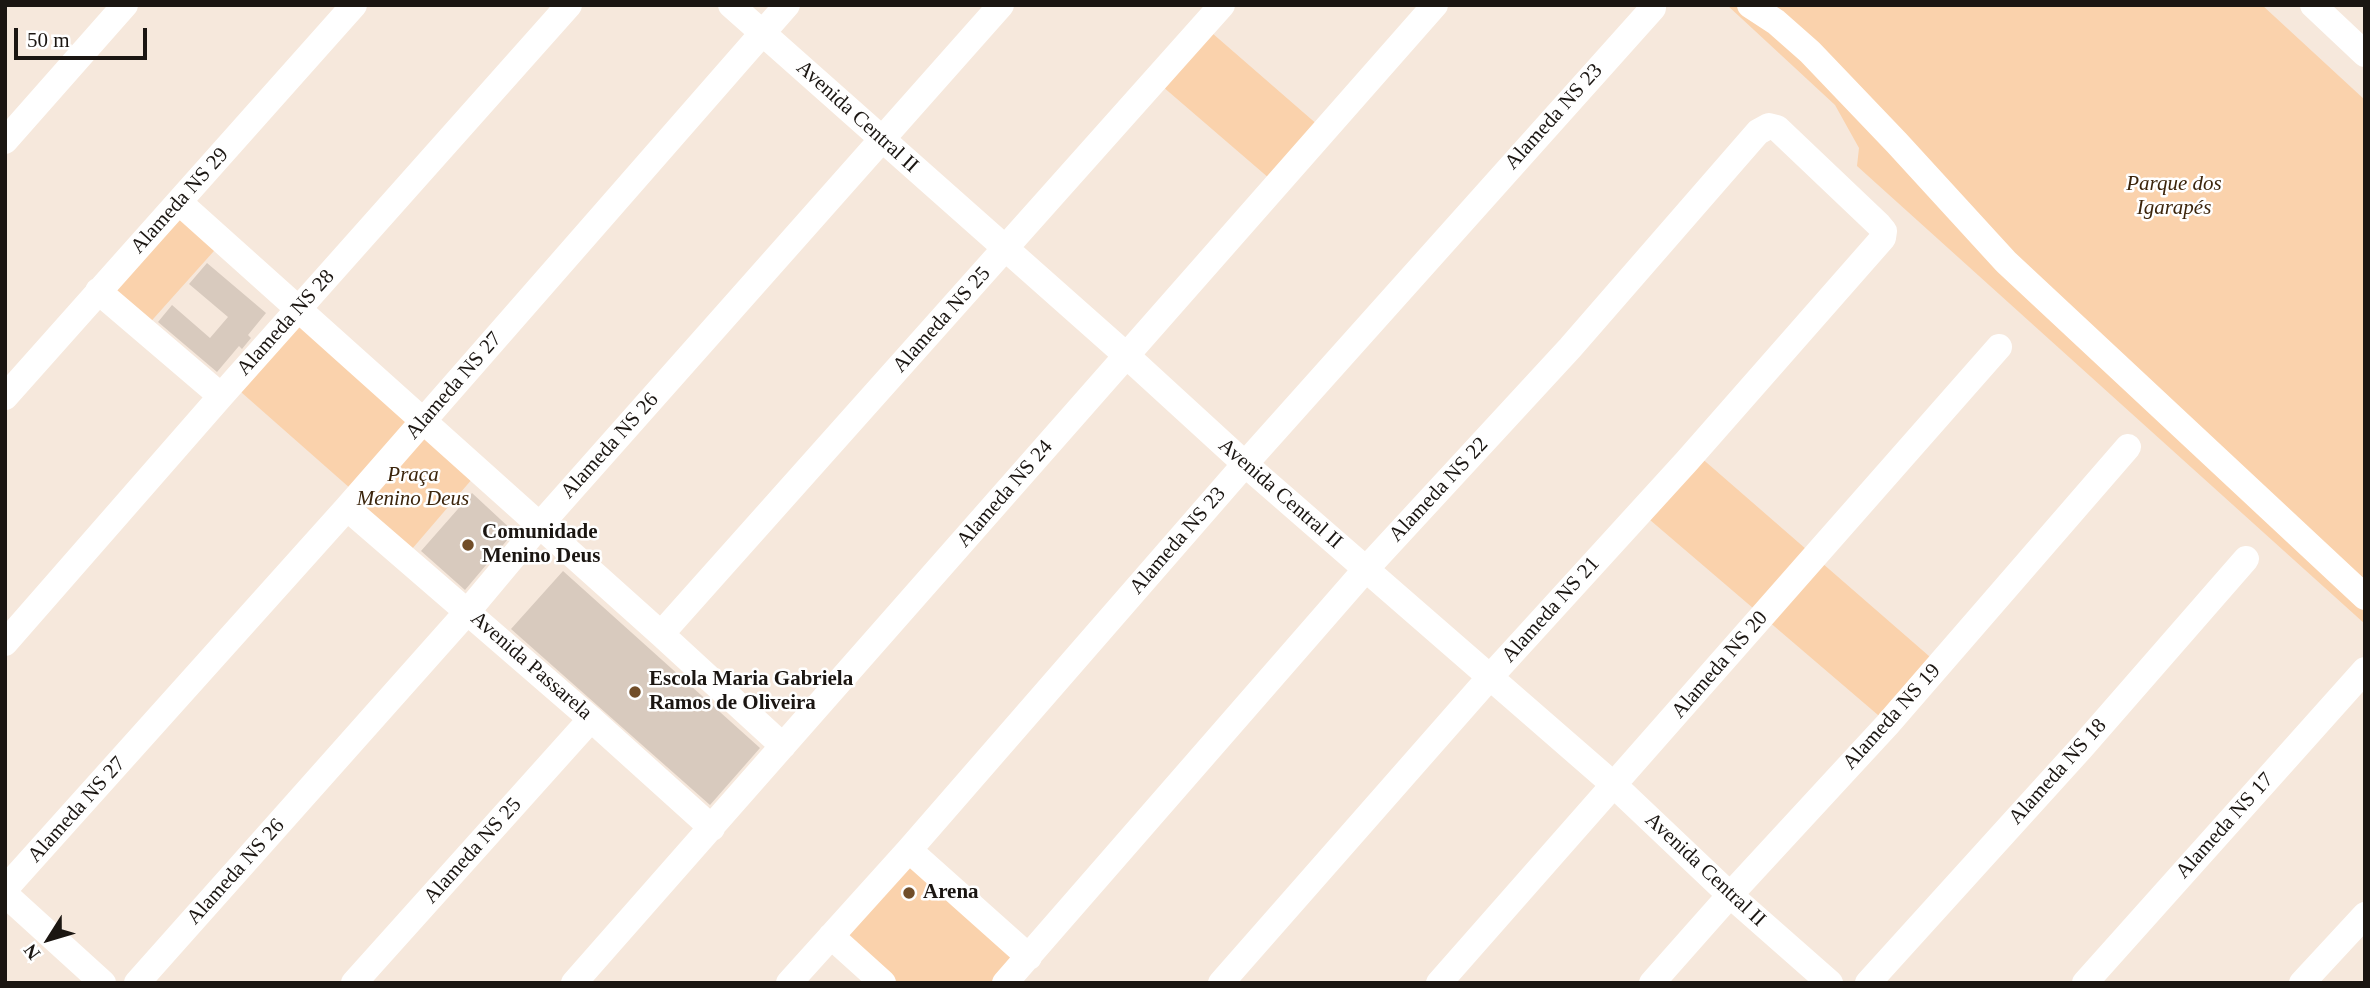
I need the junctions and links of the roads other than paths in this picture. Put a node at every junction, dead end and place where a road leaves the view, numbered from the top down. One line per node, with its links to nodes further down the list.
1 (125, 5): 15 (street)
2 (354, 5): 16 (street, Alameda NS 29)
3 (569, 5): 20 (street, Alameda NS 28)
4 (731, 5): 12 (street, Avenida Central II)
5 (787, 5): 12 (street, Alameda NS 27)
6 (1002, 5): 14 (street, Alameda NS 26)
7 (1222, 5): 18 (street, Alameda NS 25)
8 (1435, 5): 22 (street, Alameda NS 24)
9 (1751, 5): 32 (street)
10 (2313, 5): 13 (street)
11 (1653, 8): 27 (street, Alameda NS 23)
12 (762, 33): 14 (street, Avenida Central II); 25 (street, Alameda NS 27)
13 (2365, 54)
14 (883, 140): 18 (street, Avenida Central II); 29 (street, Alameda NS 26)
15 (5, 141)
16 (180, 203): 19 (street, Alameda NS 29); 20 (street)
17 (1883, 238): 31 (street, Alameda NS 22); 37 (street, Alameda NS 21)
18 (1005, 249): 22 (street, Avenida Central II); 34 (street, Alameda NS 25)
19 (98, 290): 23 (street); 24 (street, Alameda NS 29)
20 (298, 310): 23 (street, Alameda NS 28); 25 (street)
21 (1999, 347): 40 (street, Alameda NS 20)
22 (1127, 356): 27 (street, Avenida Central II); 39 (street, Alameda NS 24)
23 (221, 396): 35 (street, Alameda NS 28)
24 (5, 397)
25 (423, 421): 28 (street, Alameda NS 27); 29 (street)
26 (2128, 447): 44 (street, Alameda NS 19)
27 (1245, 464): 31 (street, Avenida Central II); 42 (street, Alameda NS 23)
28 (347, 508): 33 (street, Avenida Passarela); 43 (street, Alameda NS 27)
29 (539, 526): 33 (street, Alameda NS 26); 34 (street)
30 (2246, 559): 59 (street, Alameda NS 18)
31 (1366, 569): 37 (street, Avenida Central II); 47 (street, Alameda NS 22)
32 (2365, 597)
33 (468, 611): 38 (street, Avenida Passarela); 49 (street, Alameda NS 26)
34 (661, 634): 39 (street)
35 (5, 643)
36 (2365, 670): 60 (street, Alameda NS 17)
37 (1490, 677): 40 (street, Avenida Central II); 55 (street, Alameda NS 21)
38 (591, 719): 41 (street, Avenida Passarela); 50 (street, Alameda NS 25)
39 (783, 746): 41 (street, Alameda NS 24)
40 (1614, 785): 44 (street, Avenida Central II); 56 (street, Alameda NS 20)
41 (712, 828): 51 (street, Alameda NS 24)
42 (909, 850): 46 (street, Alameda NS 23); 47 (street)
43 (5, 891): 48 (street)
44 (1730, 895): 57 (street, Alameda NS 19); 58 (street, Avenida Central II)
45 (2365, 915): 61 (street)
46 (831, 936): 52 (street, Alameda NS 23); 53 (street)
47 (1028, 957): 54 (street, Alameda NS 22)
48 (103, 983)
49 (137, 983)
50 (354, 983)
51 (574, 983)
52 (789, 983)
53 (884, 983)
54 (1005, 983)
55 (1221, 983)
56 (1439, 983)
57 (1652, 983)
58 (1830, 983)
59 (1868, 983)
60 (2085, 983)
61 (2302, 983)

